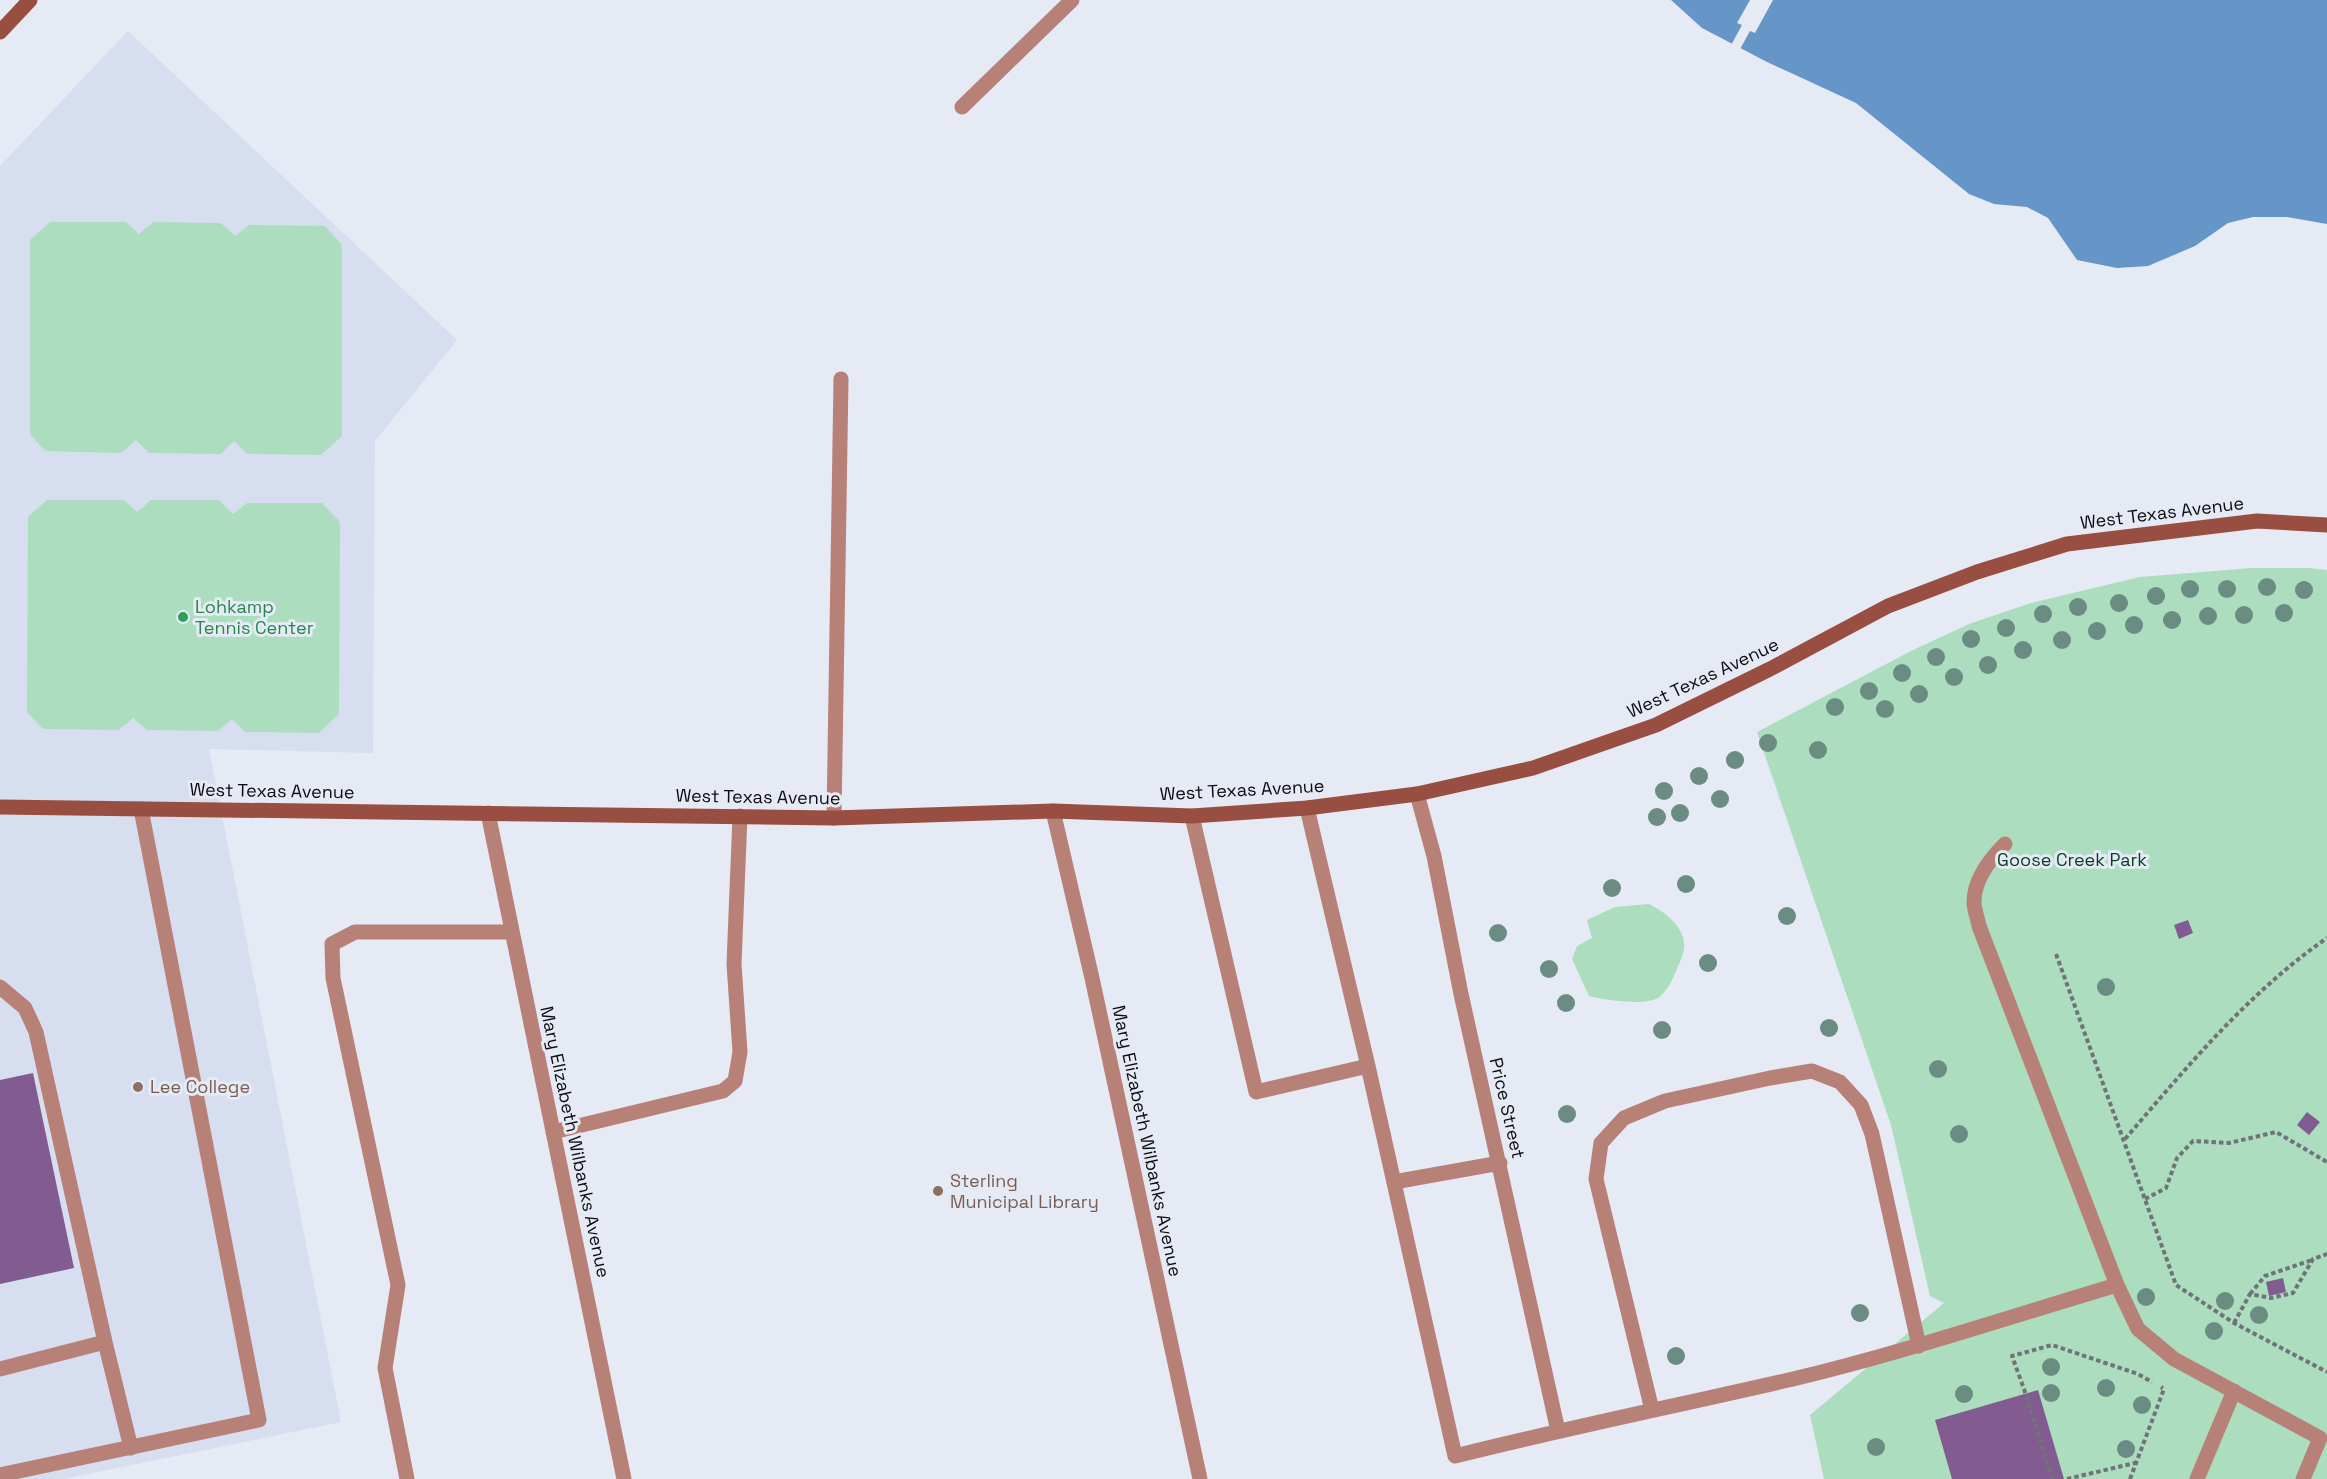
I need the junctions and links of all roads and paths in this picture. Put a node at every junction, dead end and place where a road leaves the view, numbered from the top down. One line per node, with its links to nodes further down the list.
1 (30, 0): 3 (street)
2 (1072, 0): 4 (street)
3 (0, 32)
4 (962, 106)
5 (841, 380): 15 (street)
6 (2327, 525): 7 (street, West Texas Avenue)
7 (1417, 794): 10 (street, West Texas Avenue); 25 (street, Price Street)
8 (0, 807): 9 (street, West Texas Avenue)
9 (141, 808): 12 (street, West Texas Avenue); 40 (street)
10 (1307, 808): 14 (street, West Texas Avenue); 21 (street)
11 (1053, 811): 14 (street, West Texas Avenue); 15 (street, West Texas Avenue); 45 (street, Mary Elizabeth Wilbanks Avenue)
12 (488, 813): 13 (street, West Texas Avenue); 17 (street, Mary Elizabeth Wilbanks Avenue)
13 (740, 816): 15 (street, West Texas Avenue); 22 (street)
14 (1192, 816): 21 (street)
15 (834, 818)
16 (2006, 844): 30 (street)
17 (512, 932): 22 (street, Mary Elizabeth Wilbanks Avenue); 43 (street)
18 (2327, 938): 23 (path)
19 (2056, 954): 23 (path)
20 (0, 987): 33 (street)
21 (1368, 1066): 26 (street)
22 (553, 1132): 44 (street, Mary Elizabeth Wilbanks Avenue)
23 (2124, 1139): 27 (path)
24 (2327, 1162): 27 (path)
25 (1500, 1163): 26 (street); 39 (street, Price Street)
26 (1394, 1182): 39 (street)
27 (2145, 1199): 32 (path)
28 (2327, 1254): 29 (path)
29 (2313, 1259): 31 (path); 31 (path)
30 (2117, 1285): 34 (street); 37 (street)
31 (2250, 1294): 32 (path)
32 (2234, 1323): 36 (path)
33 (105, 1342): 35 (street); 40 (street)
34 (1919, 1346): 38 (street); 38 (street)
35 (0, 1369)
36 (2327, 1372)
37 (2234, 1391): 49 (street); 50 (street)
38 (1652, 1410): 39 (street)
39 (1558, 1431)
40 (131, 1448): 42 (street)
41 (2135, 1463): 46 (path); 47 (path); 48 (path)
42 (0, 1475)
43 (407, 1479)
44 (624, 1479)
45 (1200, 1479)
46 (2052, 1479)
47 (2067, 1479)
48 (2130, 1479)
49 (2197, 1479)
50 (2303, 1479)

